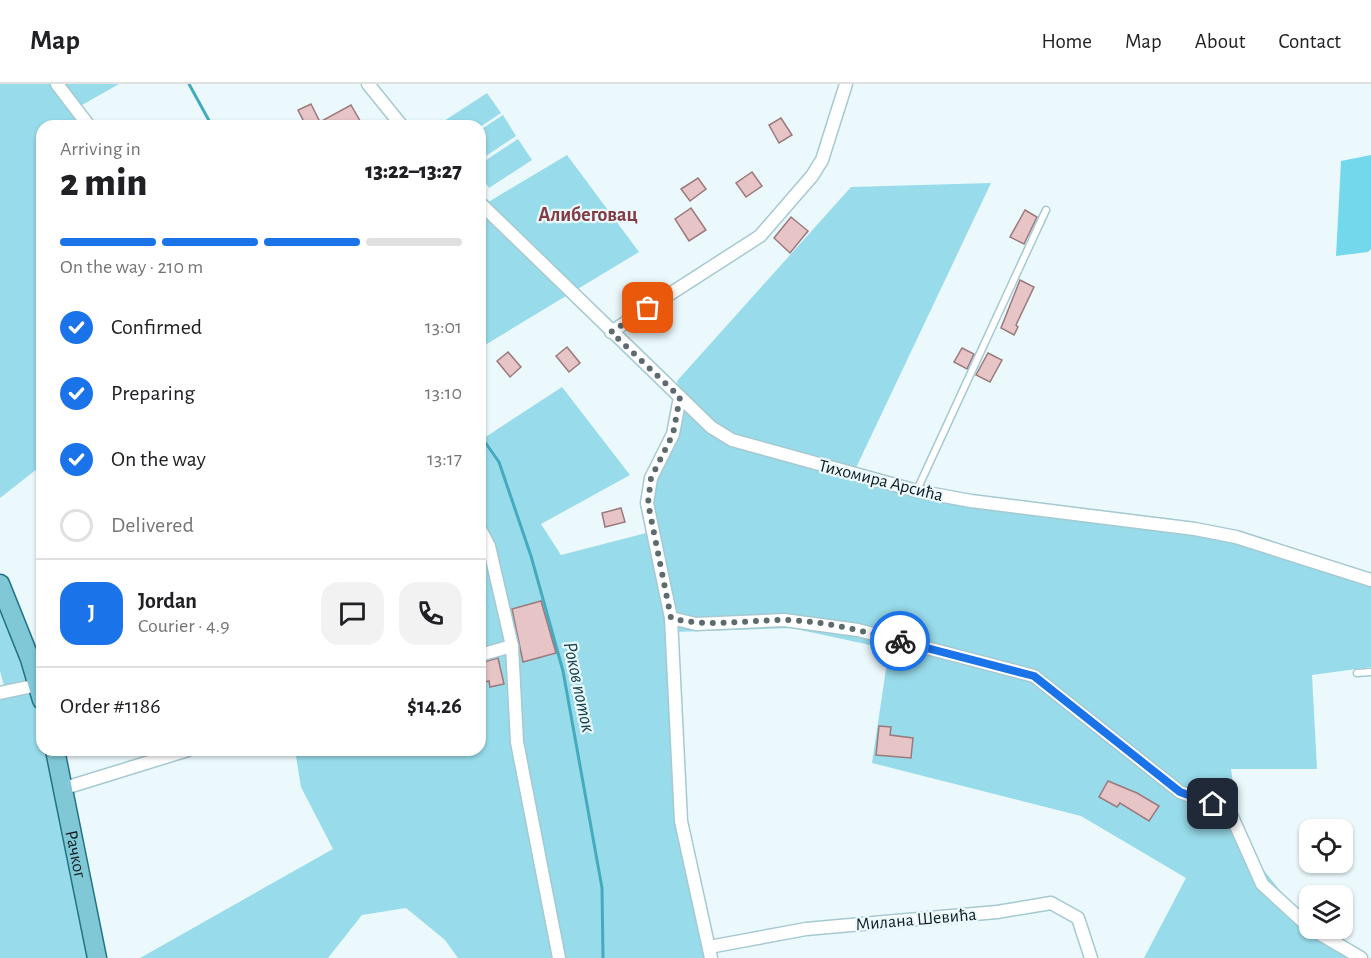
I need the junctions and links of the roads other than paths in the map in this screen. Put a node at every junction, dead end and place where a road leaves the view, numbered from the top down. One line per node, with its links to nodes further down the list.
1 (57, 84): 4 (street)
2 (846, 84): 8 (street)
3 (372, 85): 5 (street)
4 (84, 120)
5 (398, 120)
6 (486, 209): 8 (street, Тихомира Арсића)
7 (1046, 210): 10 (lane)
8 (611, 332): 9 (street, Тихомира Арсића)
9 (680, 397): 10 (street, Тихомира Арсића); 14 (street, Милана Шевића)
10 (917, 491): 12 (street, Тихомира Арсића)
11 (486, 540): 15 (street)
12 (1371, 580)
13 (0, 584): 19 (main road)
14 (671, 618): 25 (street); 27 (street, Милана Шевића)
15 (512, 646): 16 (street); 29 (street)
16 (486, 654)
17 (1371, 672): 18 (lane)
18 (1357, 673)
19 (36, 682)
20 (0, 693): 21 (street)
21 (36, 693)
22 (56, 756): 24 (main road, Рачког)
23 (168, 756): 24 (street)
24 (64, 788): 28 (main road, Рачког)
25 (1299, 918)
26 (1329, 939): 31 (street)
27 (710, 952): 30 (street, Милана Шевића)
28 (97, 958)
29 (559, 958)
30 (1091, 958)
31 (1361, 958)

